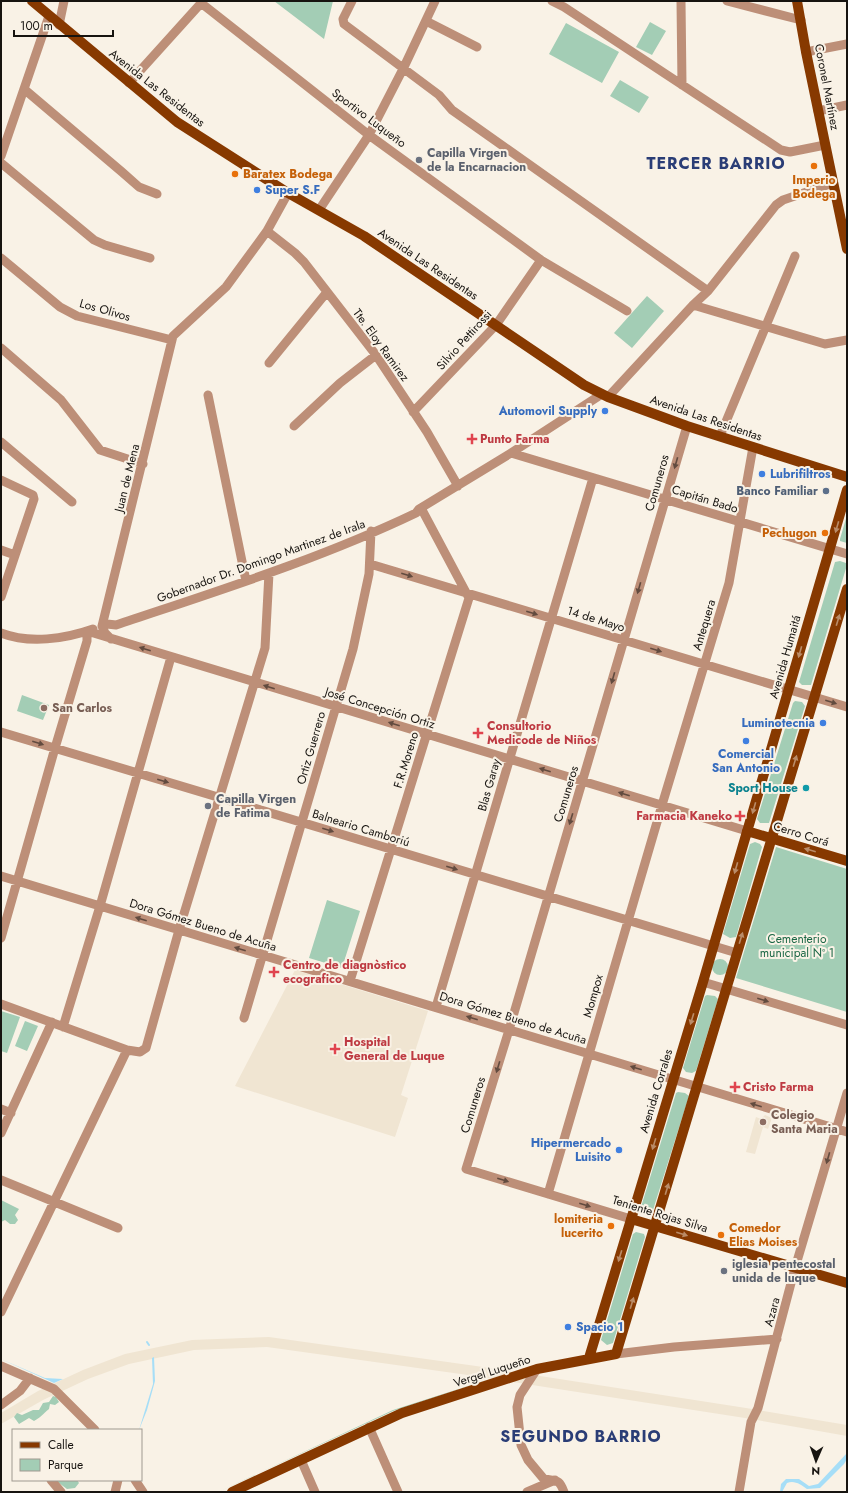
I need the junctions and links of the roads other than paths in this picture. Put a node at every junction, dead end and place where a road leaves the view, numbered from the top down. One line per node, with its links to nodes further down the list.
1 (32, 1): 10 (main road, Avenida Las Residentas)
2 (64, 1): 13 (street)
3 (352, 1): 17 (street)
4 (435, 1): 12 (street)
5 (552, 1): 19 (street)
6 (681, 1): 19 (street)
7 (727, 1): 11 (street)
8 (797, 1): 11 (main road, Coronel Martínez)
9 (202, 2): 18 (street); 23 (street, Sportivo Luqueño)
10 (50, 16): 13 (main road, Avenida Las Residentas); 20 (street)
11 (801, 20): 16 (main road, Coronel Martínez)
12 (426, 21): 15 (street); 17 (street)
13 (59, 25): 18 (main road, Avenida Las Residentas)
14 (847, 44): 16 (street)
15 (478, 47)
16 (806, 52): 22 (main road, Coronel Martínez)
17 (404, 67): 23 (street); 38 (street)
18 (129, 83): 28 (main road, Avenida Las Residentas)
19 (682, 85): 24 (street)
20 (24, 90): 25 (street); 29 (street)
21 (847, 105): 22 (street)
22 (818, 111): 24 (main road, Coronel Martínez)
23 (369, 135): 30 (street); 37 (street, Sportivo Luqueño)
24 (825, 144): 27 (main road, Coronel Martínez)
25 (1, 156)
26 (1, 163): 36 (street)
27 (833, 183): 31 (main road, Coronel Martínez); 38 (street, Gobernador Dr. Domingo Martinez de Irala)
28 (288, 193): 30 (main road, Avenida Las Residentas); 32 (street)
29 (157, 194)
30 (319, 210): 42 (main road, Avenida Las Residentas)
31 (844, 224): 33 (main road, Coronel Martínez)
32 (267, 231): 39 (street, Tte. Eloy Ramirez); 44 (street)
33 (847, 249)
34 (795, 256): 43 (street)
35 (1, 258): 44 (street, Los Olivos)
36 (150, 258)
37 (541, 260): 41 (street, Sportivo Luqueño); 42 (street, Silvio Pettirossi)
38 (708, 291): 40 (street, Gobernador Dr. Domingo Martinez de Irala)
39 (327, 292): 47 (street, Tte. Eloy Ramirez); 48 (street)
40 (693, 305): 43 (street); 50 (street, Gobernador Dr. Domingo Martinez de Irala)
41 (627, 311)
42 (496, 325): 50 (main road, Avenida Las Residentas); 51 (street, Silvio Pettirossi)
43 (767, 325): 45 (street); 54 (street)
44 (172, 338): 58 (street, Juan de Mena)
45 (847, 340)
46 (1, 348): 58 (street)
47 (376, 356): 51 (street, Tte. Eloy Ramirez); 52 (street)
48 (269, 363)
49 (208, 395): 75 (street)
50 (605, 396): 53 (main road, Avenida Las Residentas); 57 (street, Gobernador Dr. Domingo Martinez de Irala)
51 (413, 412): 62 (street, Tte. Eloy Ramirez)
52 (294, 426)
53 (687, 426): 54 (main road, Avenida Las Residentas); 64 (street, Comuneros, one-way to 64)
54 (720, 436): 56 (main road, Avenida Las Residentas)
55 (1, 442): 65 (street)
56 (753, 447): 59 (main road, Avenida Las Residentas); 67 (street, Antequera)
57 (511, 453): 60 (street, Capitán Bado); 62 (street, Gobernador Dr. Domingo Martinez de Irala)
58 (143, 464): 80 (street, Juan de Mena)
59 (847, 477)
60 (593, 478): 64 (street, Capitán Bado); 79 (street, Blas Garay)
61 (1, 480): 72 (street)
62 (458, 486): 66 (street, Gobernador Dr. Domingo Martinez de Irala)
63 (847, 490): 69 (main road, Avenida Humaitá, one-way to 69)
64 (665, 500): 67 (street, Capitán Bado); 84 (street, Comuneros, one-way to 84)
65 (72, 502)
66 (420, 508): 68 (street, Gobernador Dr. Domingo Martinez de Irala); 77 (street)
67 (740, 522): 69 (street, Capitán Bado); 86 (street, Antequera)
68 (371, 531): 73 (street, Ortiz Guerrero); 74 (street, Gobernador Dr. Domingo Martinez de Irala); 75 (street, Gobernador Dr. Domingo Martinez de Irala)
69 (830, 549): 71 (street, Capitán Bado); 88 (main road, Avenida Humaitá, one-way to 88)
70 (1, 550): 72 (street)
71 (847, 554)
72 (15, 555): 78 (street)
73 (370, 564): 77 (street, 14 de Mayo, one-way to 77); 90 (street, Ortiz Guerrero)
74 (269, 573): 75 (street, Gobernador Dr. Domingo Martinez de Irala); 87 (street)
75 (245, 578): 80 (street, Gobernador Dr. Domingo Martinez de Irala)
76 (847, 589): 89 (main road, one-way to 76)
77 (468, 594): 79 (street, 14 de Mayo, one-way to 79); 93 (street, F.R.Moreno)
78 (1, 597)
79 (551, 618): 84 (street, 14 de Mayo); 95 (street, Blas Garay)
80 (105, 625): 81 (street, Gobernador Dr. Domingo Martinez de Irala); 83 (street)
81 (87, 631): 82 (street, José Concepción Ortiz); 83 (street, José Concepción Ortiz); 94 (street)
82 (2, 637)
83 (112, 640): 85 (street, José Concepción Ortiz, one-way to 83)
84 (624, 640): 86 (street, 14 de Mayo, one-way to 86); 97 (street, Comuneros, one-way to 97)
85 (171, 657): 87 (street, José Concepción Ortiz); 96 (street)
86 (704, 664): 88 (street, 14 de Mayo); 99 (street, Antequera)
87 (255, 682): 90 (street, José Concepción Ortiz, one-way to 87); 98 (street)
88 (789, 690): 89 (street, 14 de Mayo); 101 (main road, Avenida Humaitá, one-way to 101)
89 (815, 698): 91 (street, 14 de Mayo, one-way to 91); 102 (main road, one-way to 89)
90 (336, 707): 93 (street, José Concepción Ortiz, one-way to 90); 100 (street, Ortiz Guerrero)
91 (847, 707)
92 (1, 732): 94 (street, Balneario Camboriú, one-way to 94)
93 (426, 734): 95 (street, José Concepción Ortiz); 103 (street, F.R.Moreno)
94 (55, 748): 96 (street, Balneario Camboriú); 107 (street)
95 (509, 759): 97 (street, José Concepción Ortiz, one-way to 95); 105 (street, Blas Garay)
96 (138, 773): 98 (street, Balneario Camboriú, one-way to 98); 109 (street)
97 (582, 781): 99 (street, José Concepción Ortiz, one-way to 97); 108 (street, Comuneros, one-way to 108)
98 (220, 798): 100 (street, Balneario Camboriú); 111 (street)
99 (662, 805): 101 (street, José Concepción Ortiz); 110 (street, Mompox)
100 (302, 822): 103 (street, Balneario Camboriú, one-way to 103); 115 (street, Ortiz Guerrero)
101 (747, 831): 102 (main road, Cerro Corá); 113 (main road, Avenida Corrales, one-way to 113)
102 (771, 838): 104 (main road, Cerro Corá, one-way to 102); 114 (main road, one-way to 102)
103 (391, 849): 105 (street, Balneario Camboriú, one-way to 105); 116 (street, F.R.Moreno)
104 (847, 861)
105 (475, 874): 108 (street, Balneario Camboriú); 120 (street, Blas Garay)
106 (1, 876): 107 (street, Dora Gómez Bueno de Acuña)
107 (16, 881): 109 (street, Dora Gómez Bueno de Acuña); 112 (street)
108 (548, 896): 110 (street, Balneario Camboriú); 125 (street, Comuneros)
109 (100, 906): 111 (street, Dora Gómez Bueno de Acuña, one-way to 109); 124 (street)
110 (628, 920): 113 (street, Balneario Camboriú); 127 (street, Mompox)
111 (179, 930): 115 (street, Dora Gómez Bueno de Acuña, one-way to 111); 126 (street)
112 (1, 938)
113 (714, 946): 114 (street, Balneario Camboriú); 117 (main road, Avenida Corrales)
114 (737, 953): 118 (main road)
115 (262, 956): 116 (street, Dora Gómez Bueno de Acuña); 121 (street, Ortiz Guerrero)
116 (350, 982): 120 (street, Dora Gómez Bueno de Acuña)
117 (703, 982): 118 (street); 128 (main road, Avenida Corrales, one-way to 128)
118 (726, 989): 123 (street, one-way to 123); 129 (main road)
119 (1, 1004): 122 (street)
120 (436, 1007): 125 (street, Dora Gómez Bueno de Acuña, one-way to 120)
121 (244, 1018)
122 (52, 1022): 124 (street); 132 (street)
123 (847, 1025)
124 (63, 1027): 126 (street)
125 (509, 1030): 127 (street, Dora Gómez Bueno de Acuña); 136 (street, Comuneros, one-way to 136)
126 (127, 1050): 139 (street)
127 (589, 1054): 128 (street, Dora Gómez Bueno de Acuña, one-way to 127); 138 (street, Mompox)
128 (673, 1080): 129 (street, Dora Gómez Bueno de Acuña); 140 (main road, Avenida Corrales, one-way to 140)
129 (698, 1087): 133 (street, Dora Gómez Bueno de Acuña, one-way to 129); 141 (main road, one-way to 129)
130 (847, 1093): 133 (street, Azara)
131 (1, 1109): 132 (street)
132 (11, 1113): 135 (street)
133 (836, 1128): 134 (street, Dora Gómez Bueno de Acuña); 143 (street, Azara, one-way to 143)
134 (847, 1132)
135 (1, 1134)
136 (466, 1169): 138 (street, Teniente Rojas Silva, one-way to 138)
137 (1, 1180): 139 (street)
138 (548, 1194): 140 (street, Teniente Rojas Silva, one-way to 140)
139 (53, 1201): 142 (street); 145 (street)
140 (631, 1219): 141 (main road, Teniente Rojas Silva); 148 (main road, Avenida Corrales, one-way to 148)
141 (655, 1226): 143 (main road, Teniente Rojas Silva, one-way to 143); 147 (main road, one-way to 141)
142 (118, 1228)
143 (796, 1268): 144 (main road, Teniente Rojas Silva); 146 (street, Azara)
144 (847, 1284)
145 (1, 1312)
146 (777, 1339): 147 (street, Vergel Luqueño); 160 (street, Azara)
147 (616, 1354): 148 (main road, Vergel Luqueño)
148 (589, 1358): 150 (main road, Vergel Luqueño)
149 (1, 1366): 151 (street)
150 (537, 1369): 153 (main road, Vergel Luqueño); 156 (street)
151 (30, 1378): 152 (street); 154 (street)
152 (1, 1405)
153 (369, 1427): 155 (main road, Vergel Luqueño); 166 (street)
154 (93, 1429)
155 (301, 1460): 164 (main road, Vergel Luqueño); 165 (street)
156 (556, 1480): 167 (street); 168 (street)
157 (52, 1481): 161 (street)
158 (118, 1481): 162 (street)
159 (136, 1481): 163 (street)
160 (739, 1490)
161 (61, 1492)
162 (115, 1492)
163 (143, 1492)
164 (232, 1492)
165 (315, 1492)
166 (398, 1492)
167 (527, 1492)
168 (564, 1492)

